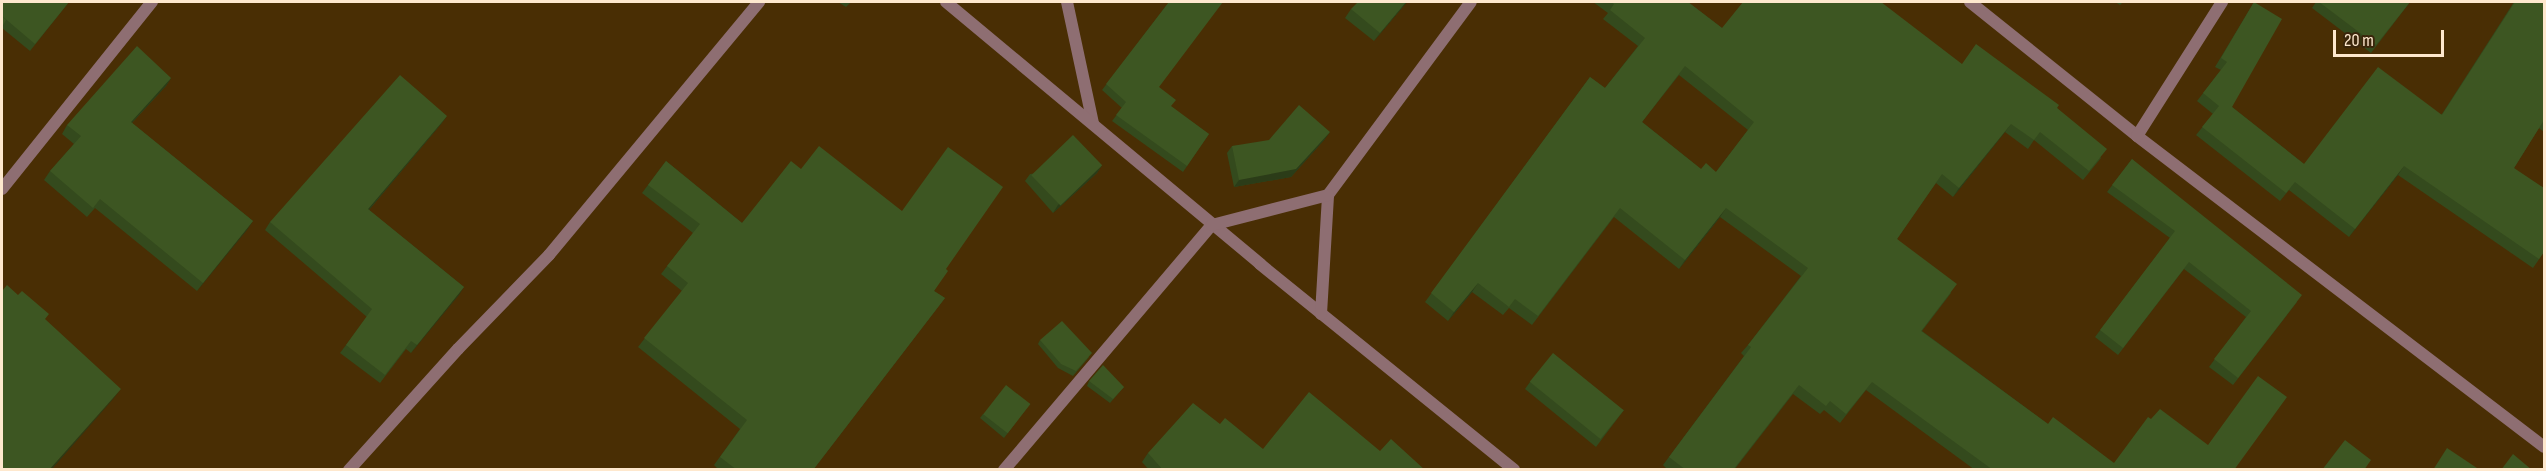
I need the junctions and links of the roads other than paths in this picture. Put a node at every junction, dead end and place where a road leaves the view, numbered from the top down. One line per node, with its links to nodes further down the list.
1 (152, 2): 10 (street)
2 (759, 2): 15 (street)
3 (946, 2): 8 (street)
4 (1067, 2): 8 (street)
5 (1471, 2): 11 (street)
6 (1970, 2): 9 (street)
7 (2222, 2): 9 (street)
8 (1094, 123): 12 (street)
9 (2137, 136): 14 (street)
10 (2, 189)
11 (1328, 195): 12 (street); 13 (street)
12 (1212, 225): 13 (street); 16 (street)
13 (1321, 314): 17 (street)
14 (2542, 440)
15 (349, 470)
16 (1004, 470)
17 (1514, 470)

